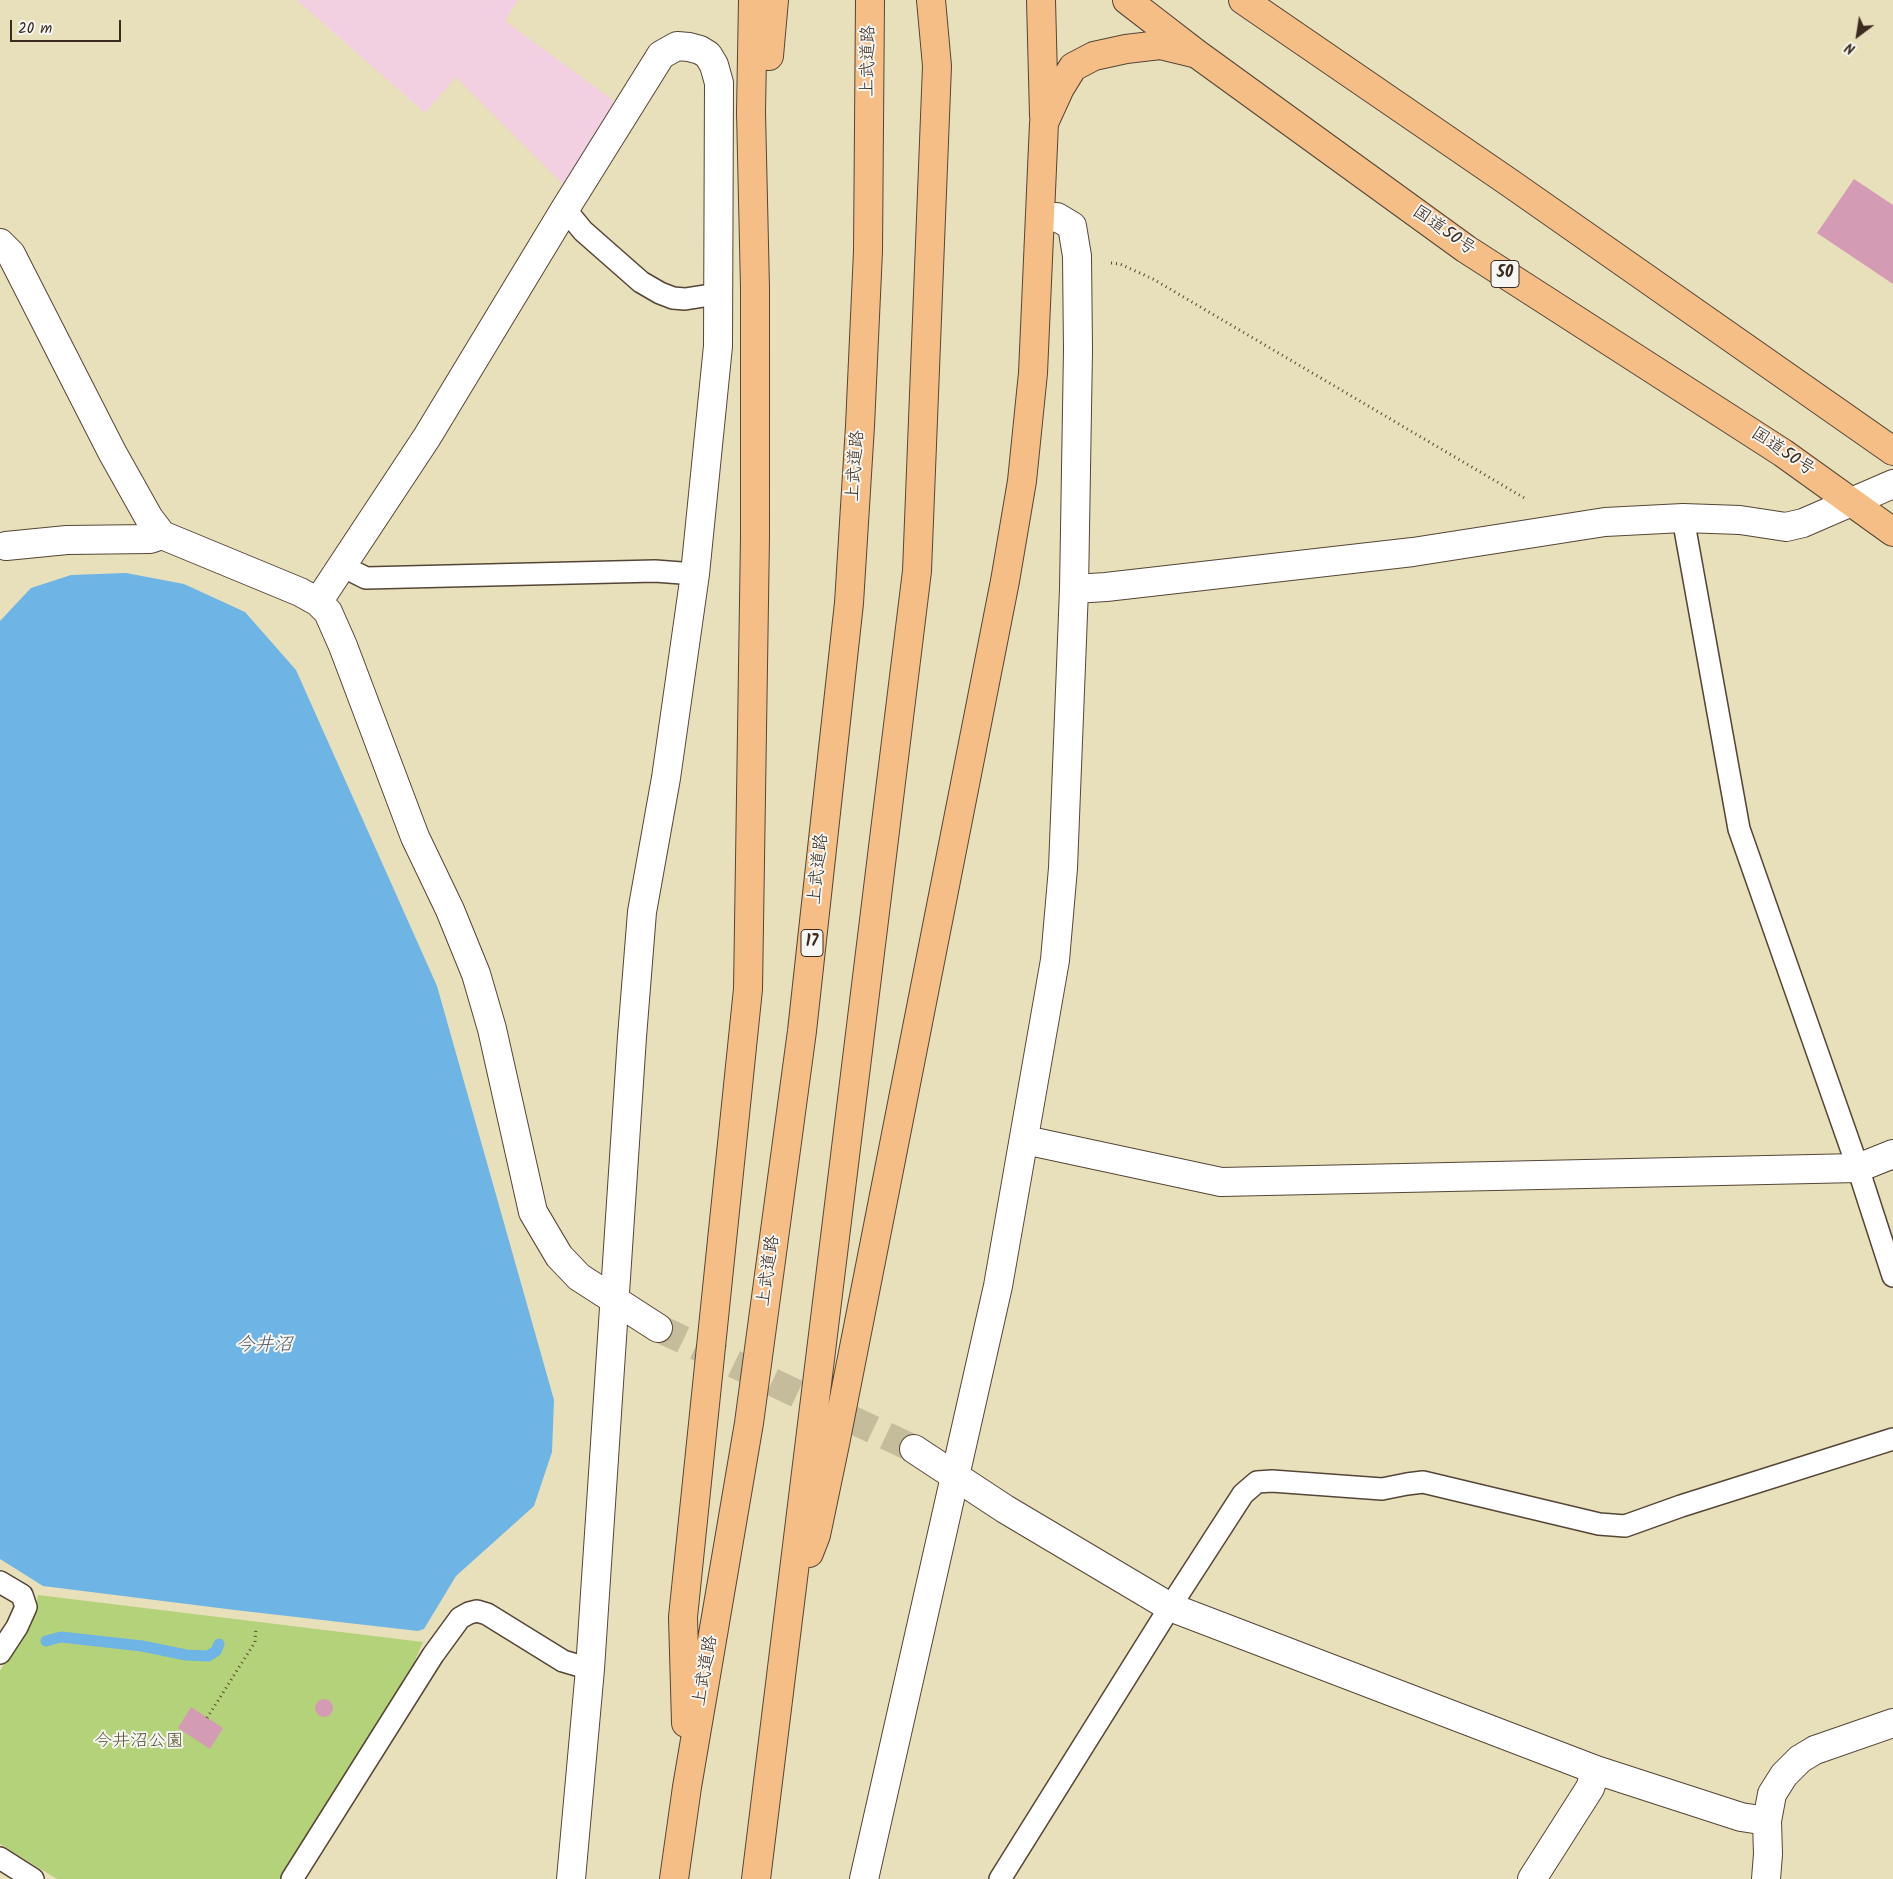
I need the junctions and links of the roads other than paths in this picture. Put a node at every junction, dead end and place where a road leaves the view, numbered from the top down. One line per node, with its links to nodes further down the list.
1 (753, 0): 9 (highway, 17)
2 (774, 0): 9 (highway)
3 (870, 0): 43 (highway, 上武道路 / 17)
4 (932, 0): 37 (highway)
5 (1041, 0): 10 (highway)
6 (1127, 0): 8 (highway, 国道50号 / 50)
7 (1243, 0): 16 (highway)
8 (1197, 54): 10 (highway); 18 (highway, 国道50号 / 50)
9 (751, 112): 14 (highway, 17)
10 (1044, 123): 12 (highway)
11 (565, 209): 15 (lane); 15 (street); 23 (street)
12 (1040, 219): 25 (street); 37 (highway)
13 (0, 243): 21 (street)
14 (755, 288): 15 (street); 43 (highway, 17)
15 (717, 294): 24 (street)
16 (1893, 451)
17 (1893, 484): 18 (street)
18 (1852, 501): 19 (street); 20 (highway, 国道50号 / 50)
19 (1683, 518): 25 (street); 29 (lane)
20 (1893, 532)
21 (162, 535): 22 (street); 26 (street)
22 (2, 549)
23 (342, 566): 24 (lane); 26 (street)
24 (695, 574): 31 (street)
25 (1074, 589): 27 (street)
26 (318, 602): 31 (street)
27 (1025, 1140): 29 (street); 35 (street)
28 (1893, 1154): 29 (street)
29 (1858, 1168): 30 (lane)
30 (1893, 1276)
31 (614, 1301): 32 (street); 40 (street)
32 (658, 1328)
33 (1893, 1438): 38 (lane)
34 (914, 1449): 35 (street)
35 (956, 1478): 38 (street); 46 (street)
36 (0, 1582): 39 (lane)
37 (790, 1603): 51 (highway)
38 (1170, 1606): 42 (street); 52 (lane)
39 (0, 1653)
40 (590, 1670): 48 (lane); 49 (street)
41 (1893, 1723): 44 (street)
42 (1596, 1770): 44 (street); 53 (street)
43 (687, 1786): 50 (highway, 上武道路 / 17)
44 (1767, 1820): 54 (street)
45 (0, 1858): 47 (lane)
46 (869, 1877)
47 (34, 1879)
48 (292, 1879)
49 (571, 1879)
50 (674, 1879)
51 (756, 1879)
52 (1000, 1879)
53 (1532, 1879)
54 (1766, 1879)

